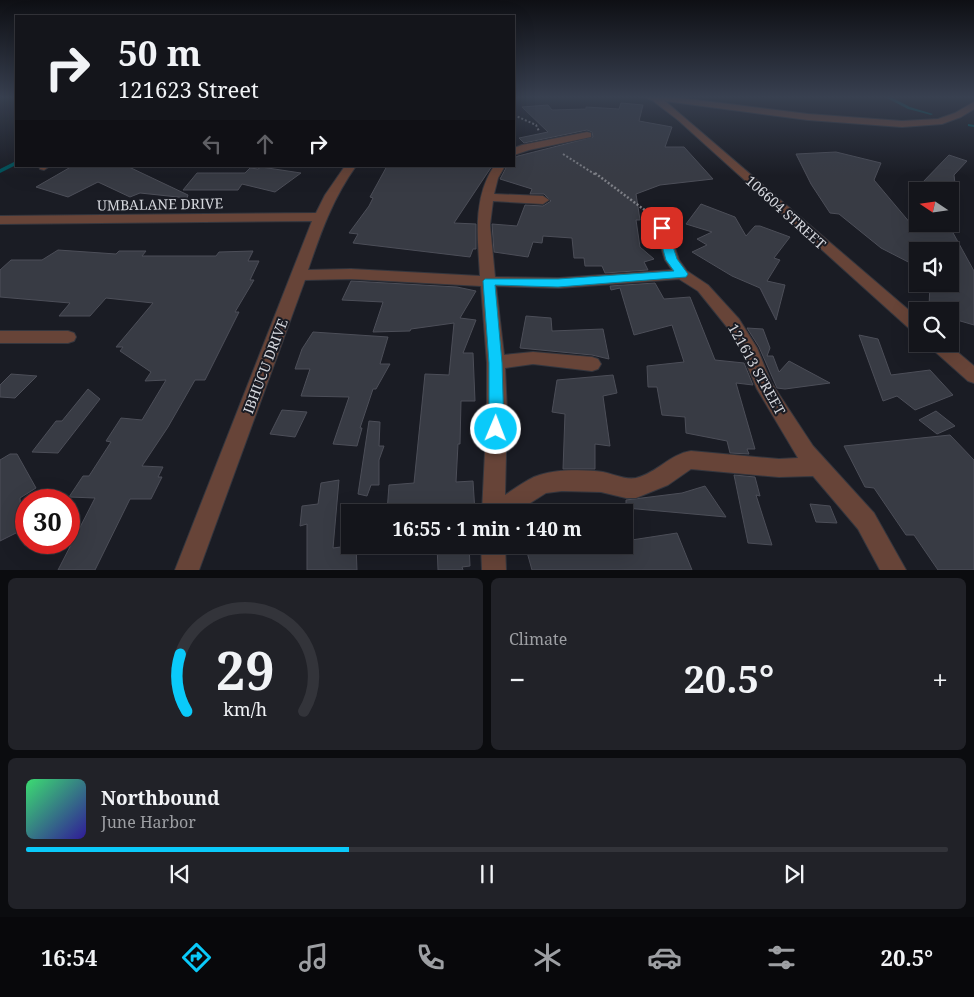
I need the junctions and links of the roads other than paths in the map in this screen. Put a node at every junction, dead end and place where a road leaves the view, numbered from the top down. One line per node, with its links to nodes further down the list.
1 (700, 123): 16 (street, 106604 STREET)
2 (872, 123): 3 (street)
3 (932, 123)
4 (587, 135): 5 (street)
5 (515, 152)
6 (350, 167): 10 (street, IBHUCU DRIVE)
7 (499, 167): 8 (street)
8 (487, 197): 9 (street); 15 (street)
9 (543, 200)
10 (320, 217): 11 (street, UMBALANE DRIVE); 14 (street, IBHUCU DRIVE)
11 (0, 220)
12 (662, 228): 13 (street, 121613 STREET)
13 (682, 274): 15 (street); 23 (street, 121613 STREET)
14 (300, 275): 15 (street); 27 (street, IBHUCU DRIVE)
15 (489, 281): 20 (street)
16 (909, 319)
17 (0, 338): 18 (street)
18 (68, 338)
19 (946, 352): 22 (street)
20 (496, 363): 21 (street); 24 (street)
21 (592, 364)
22 (974, 376)
23 (818, 466): 25 (street); 29 (street, 121613 STREET)
24 (493, 504)
25 (511, 504)
26 (493, 554): 28 (street)
27 (187, 570)
28 (494, 570)
29 (894, 570)

